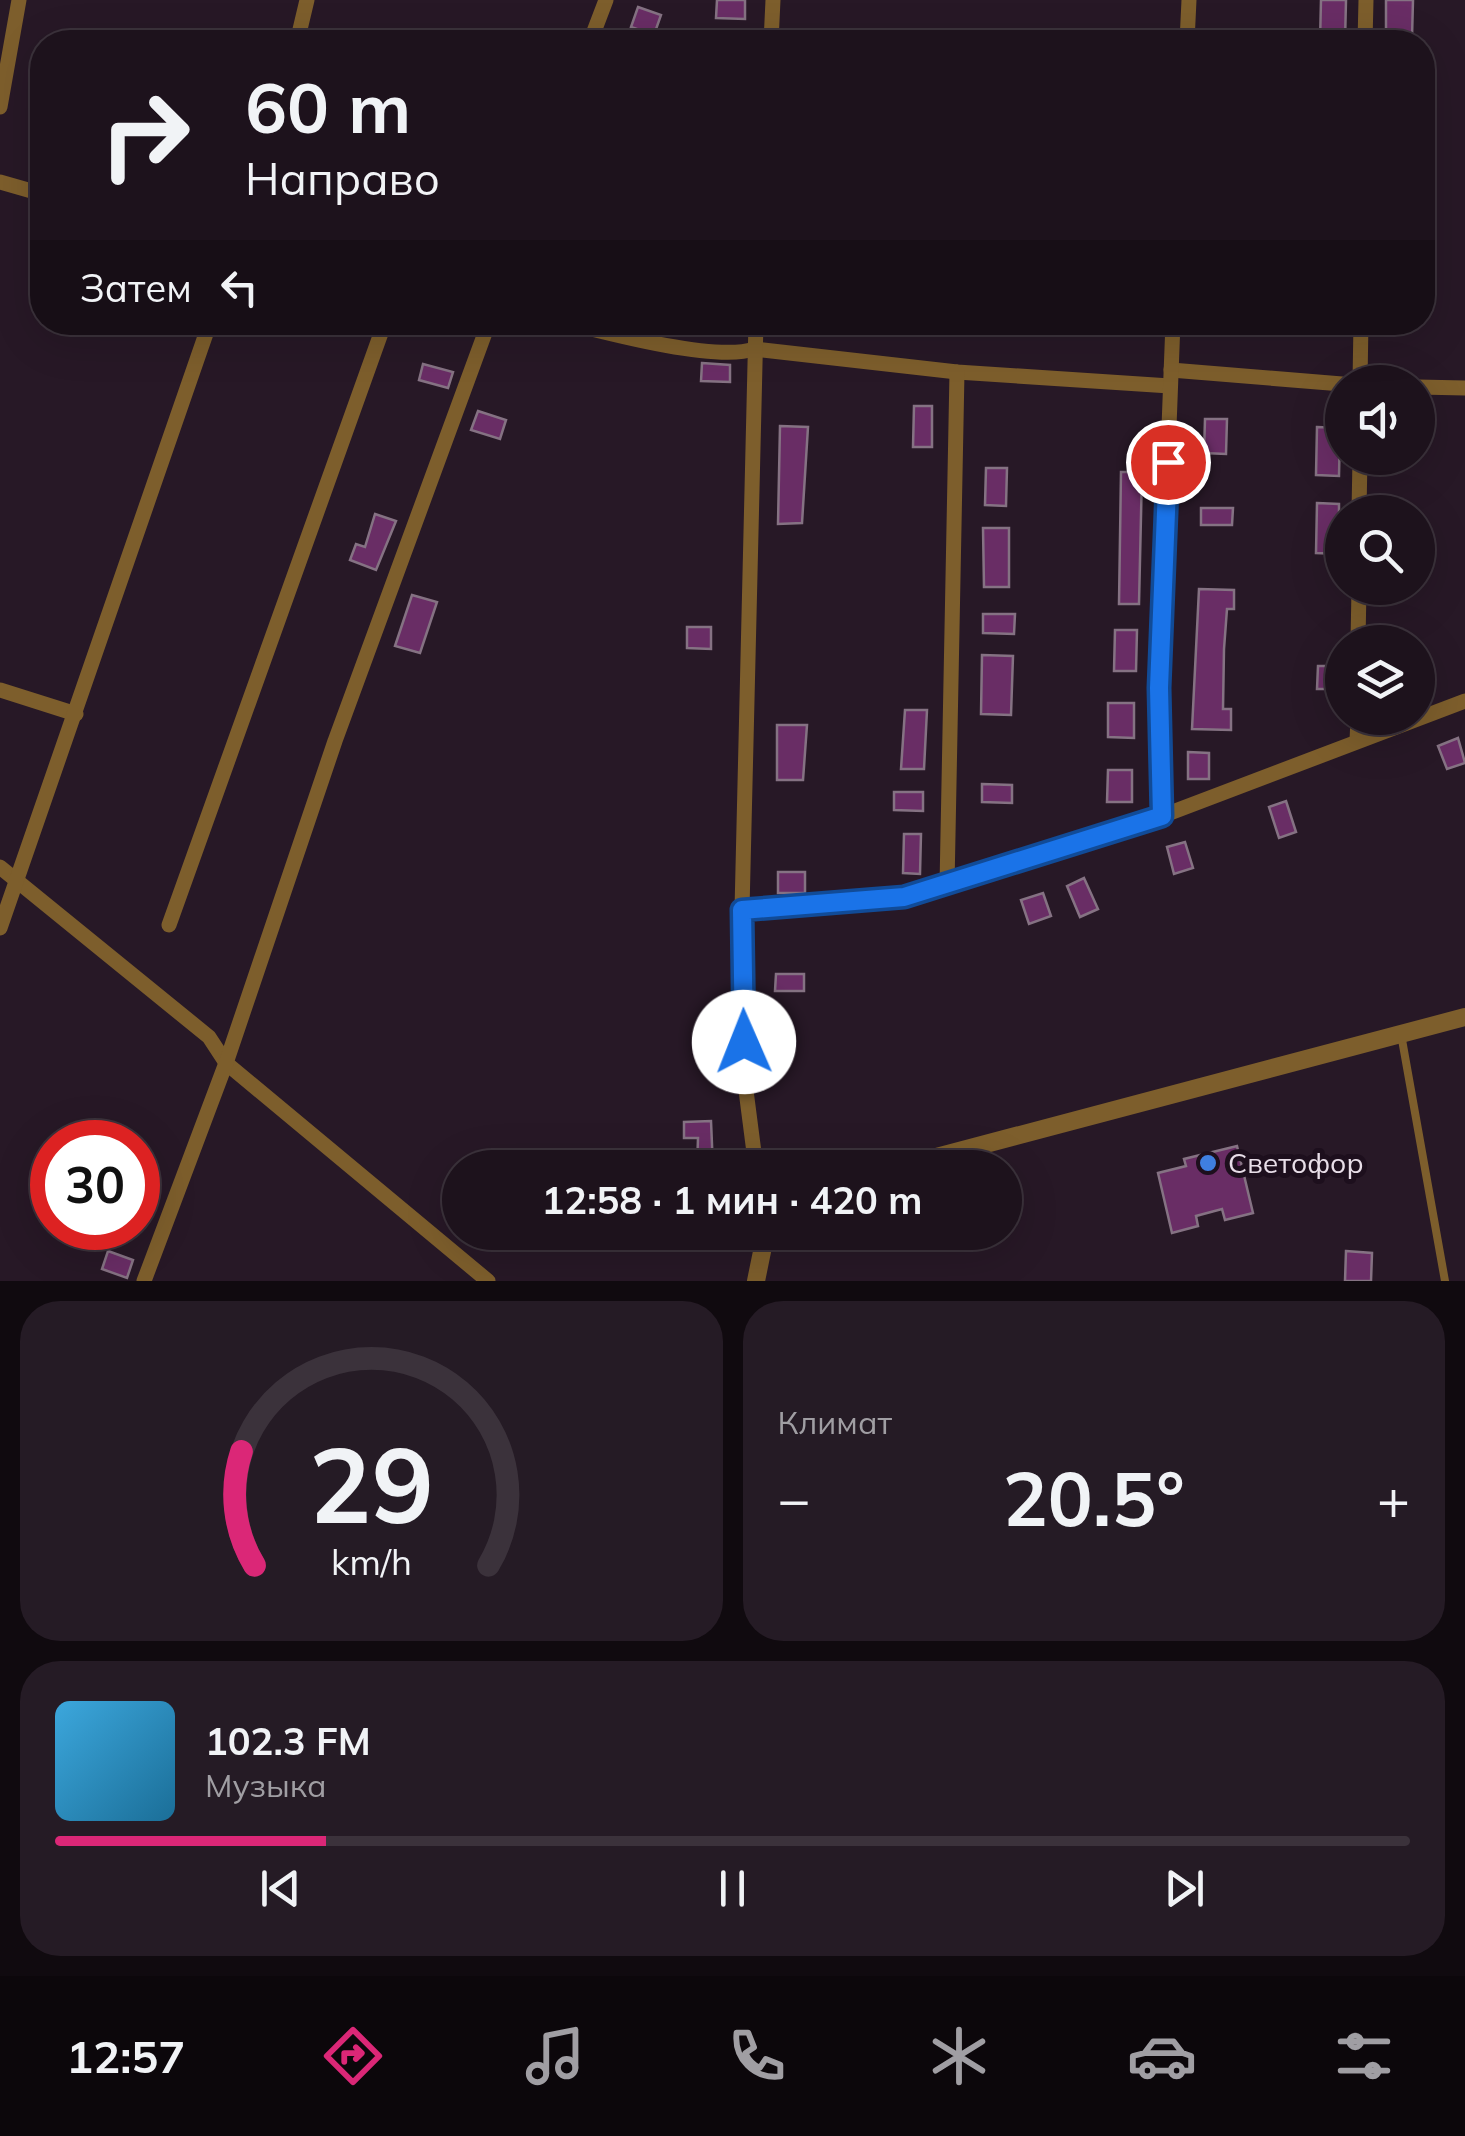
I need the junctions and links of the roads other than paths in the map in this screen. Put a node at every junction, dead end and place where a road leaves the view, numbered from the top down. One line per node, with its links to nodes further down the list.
1 (19, 0): 12 (street)
2 (307, 0): 7 (street)
3 (606, 0): 8 (street)
4 (773, 0): 9 (street)
5 (1189, 0): 10 (street)
6 (1366, 0): 11 (street)
7 (300, 30)
8 (595, 30)
9 (772, 30)
10 (1188, 30)
11 (1365, 30)
12 (0, 107)
13 (0, 182): 14 (street)
14 (30, 191)
15 (206, 335): 31 (street)
16 (380, 335): 39 (street)
17 (483, 335): 43 (street)
18 (617, 335): 22 (street)
19 (755, 335): 22 (street)
20 (1173, 335): 25 (street)
21 (1361, 335): 23 (street)
22 (754, 350): 24 (street); 38 (street)
23 (1360, 365)
24 (957, 372): 25 (street); 37 (street)
25 (1171, 378): 26 (street); 34 (street)
26 (1325, 383)
27 (1435, 387): 28 (street)
28 (1465, 388)
29 (0, 690): 31 (street)
30 (1465, 700): 33 (street)
31 (76, 714): 36 (street)
32 (1358, 735): 33 (street)
33 (1358, 742): 34 (street)
34 (1162, 816): 37 (street)
35 (0, 867): 36 (street)
36 (18, 882): 40 (street); 43 (street)
37 (947, 886): 38 (street)
38 (742, 910): 44 (street)
39 (169, 924)
40 (0, 928)
41 (1465, 1017): 42 (street)
42 (1402, 1034): 45 (street); 50 (lane)
43 (226, 1063): 47 (street); 48 (street)
44 (754, 1150)
45 (962, 1150)
46 (762, 1250): 49 (street)
47 (144, 1281)
48 (488, 1281)
49 (756, 1281)
50 (1445, 1281)

